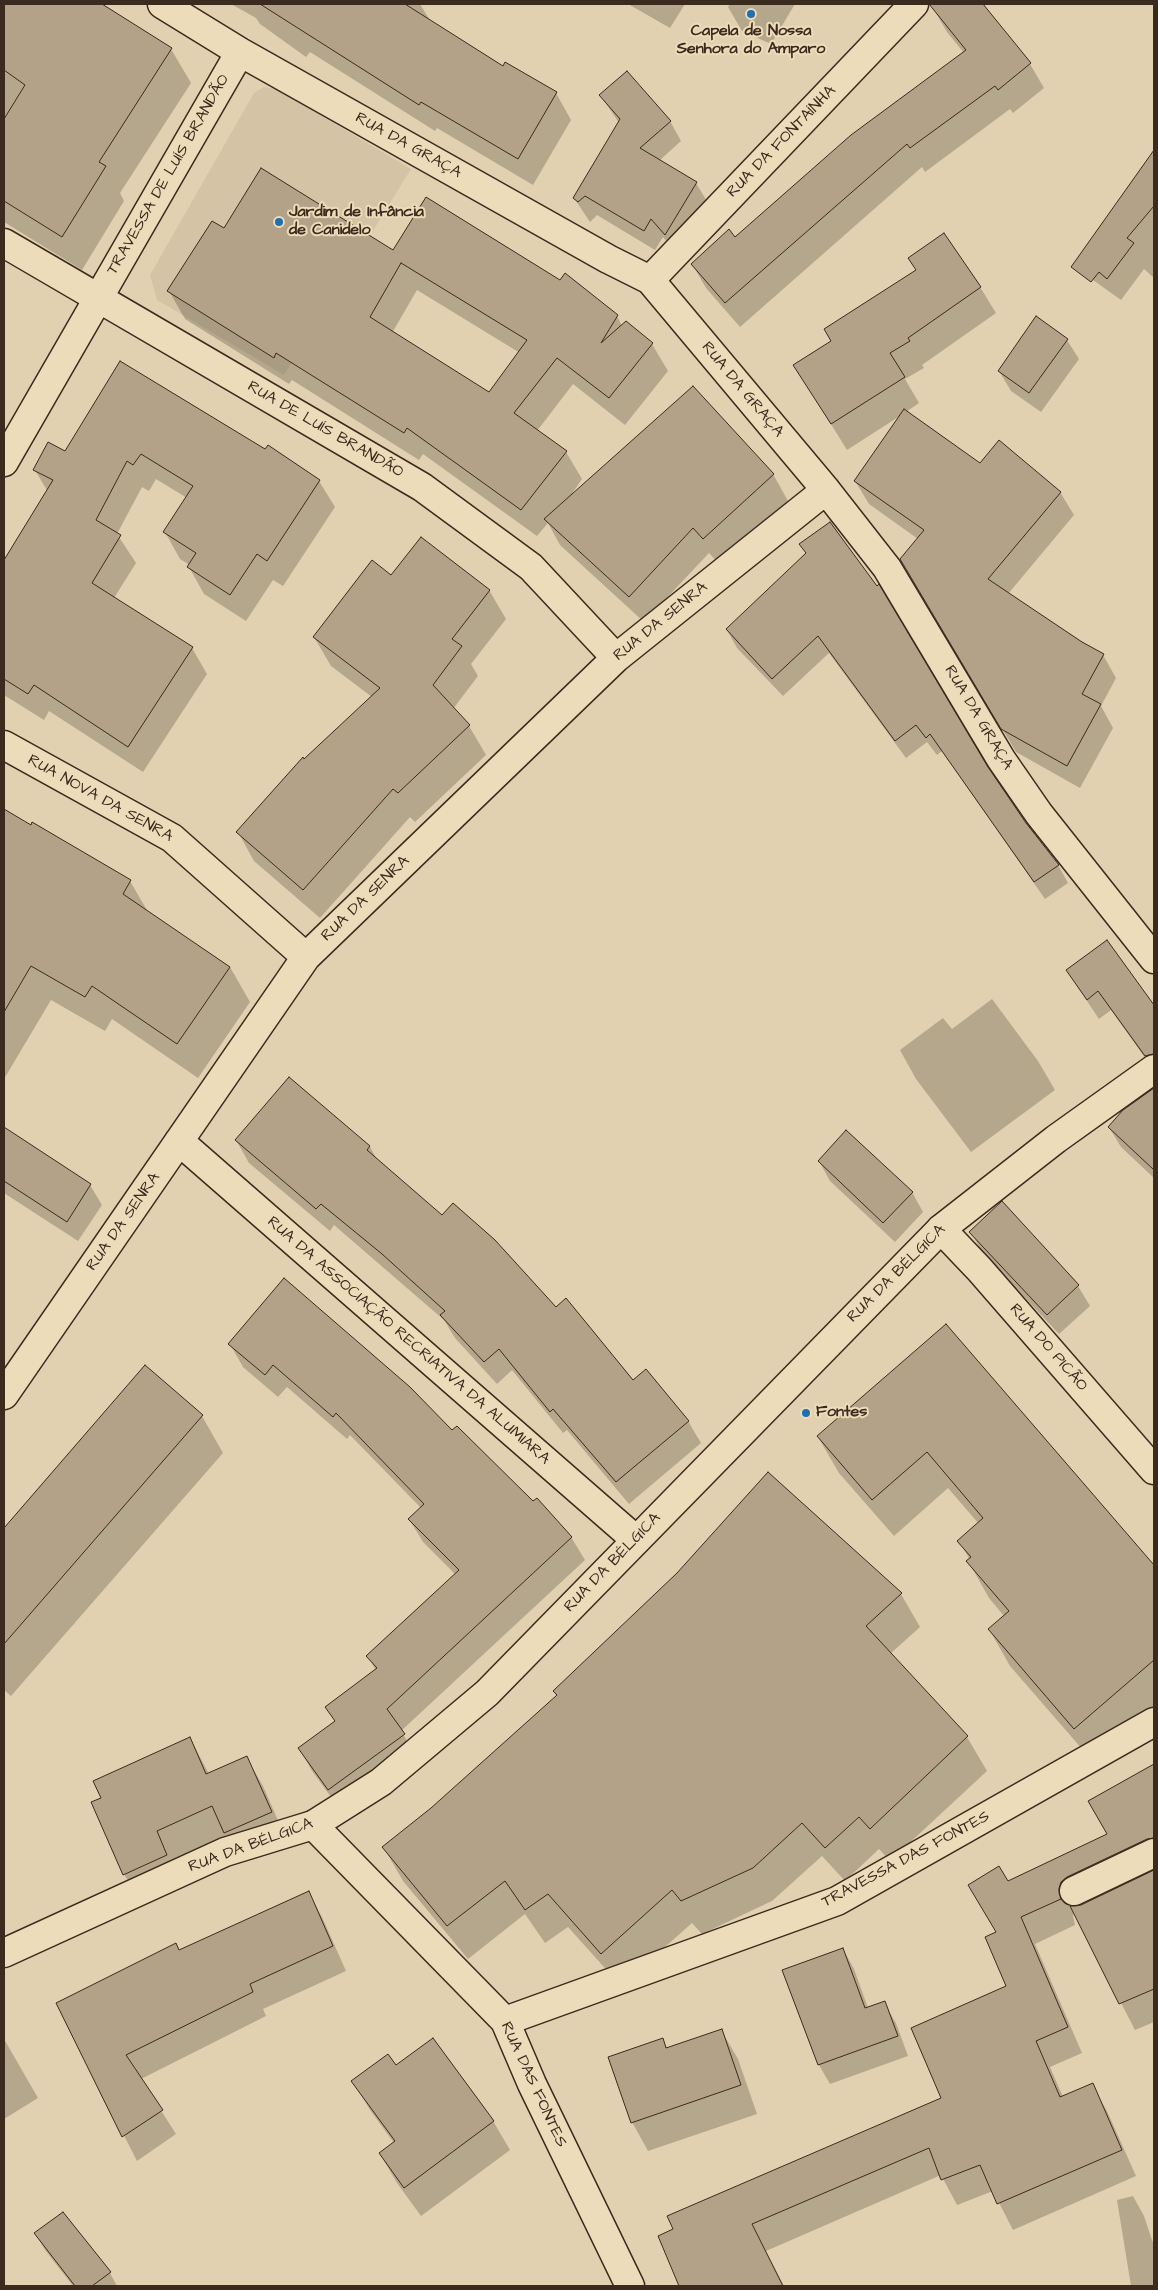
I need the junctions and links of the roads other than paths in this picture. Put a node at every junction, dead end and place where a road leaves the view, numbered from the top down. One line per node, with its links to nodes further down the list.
1 (162, 4): 3 (street, RUA DA GRAÇA)
2 (914, 4): 5 (street, RUA DA FONTAÍNHA)
3 (240, 52): 5 (street, RUA DA GRAÇA); 6 (street, TRAVESSA DE LUÍS BRANDÃO)
4 (4, 243): 6 (street, RUA DE LUÍS BRANDÃO)
5 (650, 280): 8 (street, RUA DA GRAÇA)
6 (99, 297): 7 (street); 9 (street, RUA DE LUÍS BRANDÃO)
7 (4, 462)
8 (826, 490): 9 (street, RUA DA SENRA); 12 (street, RUA DA GRAÇA)
9 (616, 658): 11 (street, RUA DA SENRA)
10 (4, 745): 11 (street, RUA NOVA DA SENRA)
11 (306, 957): 14 (street, RUA DA SENRA)
12 (1154, 959)
13 (1154, 1070): 15 (street, RUA DA BÉLGICA)
14 (180, 1141): 16 (street, RUA DA SENRA); 18 (street, RUA DA ASSOCIAÇÃO RECRIATIVA DA ALUMIARA)
15 (941, 1229): 17 (street, RUA DO PICÃO); 18 (street, RUA DA BÉLGICA)
16 (4, 1395)
17 (1154, 1470)
18 (636, 1540): 20 (street, RUA DA BÉLGICA)
19 (1154, 1722): 24 (street, TRAVESSA DAS FONTES)
20 (314, 1824): 23 (street, RUA DA BÉLGICA); 24 (street, RUA DAS FONTES)
21 (1154, 1853): 22 (street)
22 (1074, 1891)
23 (4, 1953)
24 (505, 2021): 25 (street, RUA DAS FONTES)
25 (630, 2286)

